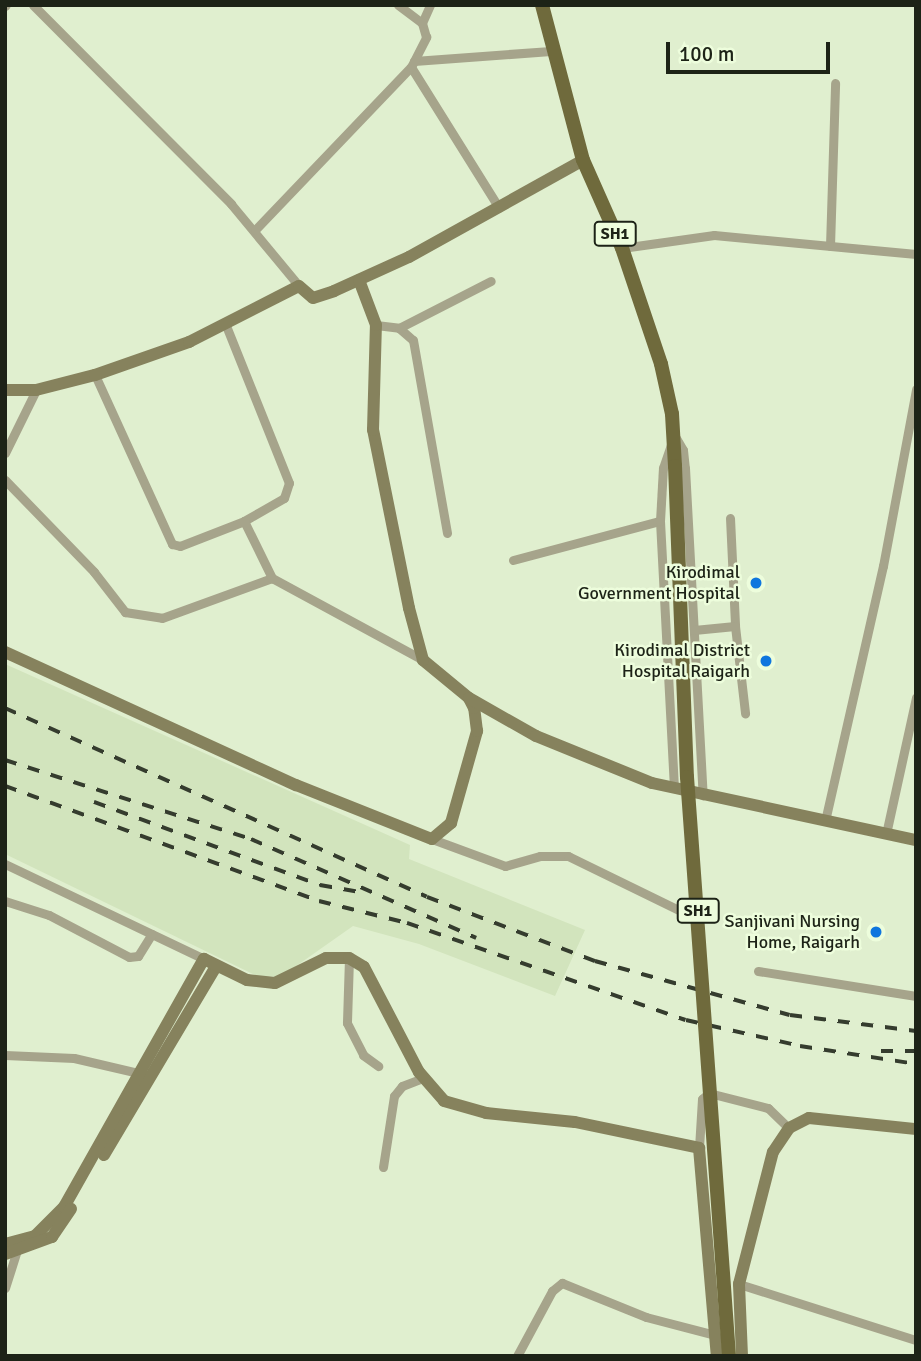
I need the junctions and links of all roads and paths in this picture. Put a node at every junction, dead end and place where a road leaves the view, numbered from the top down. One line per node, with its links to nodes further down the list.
1 (33, 5): 11 (street)
2 (398, 5): 5 (street)
3 (430, 5): 5 (street)
4 (542, 5): 6 (main road, SH1)
5 (422, 23): 7 (street)
6 (551, 51): 7 (street); 9 (main road, SH1)
7 (412, 64): 10 (street); 11 (street)
8 (835, 83): 12 (street)
9 (583, 160): 10 (street); 13 (main road, SH1)
10 (499, 208): 15 (street)
11 (255, 230): 17 (street)
12 (831, 246): 13 (street); 14 (street)
13 (621, 248): 26 (main road, SH1)
14 (916, 254)
15 (359, 280): 17 (street); 19 (street)
16 (491, 281): 20 (street)
17 (299, 286): 18 (street)
18 (225, 323): 21 (street); 30 (street)
19 (376, 325): 20 (street); 38 (street)
20 (399, 328): 32 (street)
21 (95, 375): 24 (street); 30 (street)
22 (916, 389): 25 (street)
23 (5, 390): 24 (street)
24 (36, 390): 27 (street)
25 (914, 403): 44 (street)
26 (675, 436): 31 (street); 36 (street); 71 (main road, SH1, bridge)
27 (5, 453)
28 (5, 480): 34 (street)
29 (730, 517): 35 (street)
30 (244, 521): 34 (street)
31 (660, 521): 33 (street); 42 (street)
32 (447, 533)
33 (513, 560)
34 (272, 578): 38 (street)
35 (735, 626): 36 (street); 41 (street)
36 (694, 630): 43 (street)
37 (5, 652): 46 (street)
38 (423, 660): 40 (street)
39 (916, 697): 45 (street)
40 (469, 698): 42 (street); 46 (street)
41 (746, 712)
42 (674, 788): 43 (street)
43 (704, 796): 44 (street)
44 (824, 821): 45 (street)
45 (886, 834): 47 (street)
46 (432, 839): 50 (street)
47 (916, 840)
48 (5, 864): 51 (street)
49 (5, 901): 51 (street)
50 (681, 911)
51 (152, 934): 53 (street)
52 (349, 958): 53 (street); 57 (street); 59 (street)
53 (210, 962): 58 (street); 64 (street)
54 (758, 971): 55 (street)
55 (916, 996)
56 (5, 1055): 58 (street)
57 (378, 1066)
58 (142, 1074): 64 (street)
59 (423, 1078): 62 (street); 63 (street)
60 (789, 1129): 61 (street); 62 (street); 65 (street)
61 (916, 1129)
62 (699, 1149): 67 (street)
63 (383, 1167)
64 (11, 1248): 66 (street)
65 (738, 1284): 68 (street); 72 (street)
66 (5, 1288)
67 (715, 1335): 69 (street); 70 (street)
68 (916, 1340)
69 (517, 1356)
70 (717, 1356)
71 (729, 1356)
72 (742, 1356)

